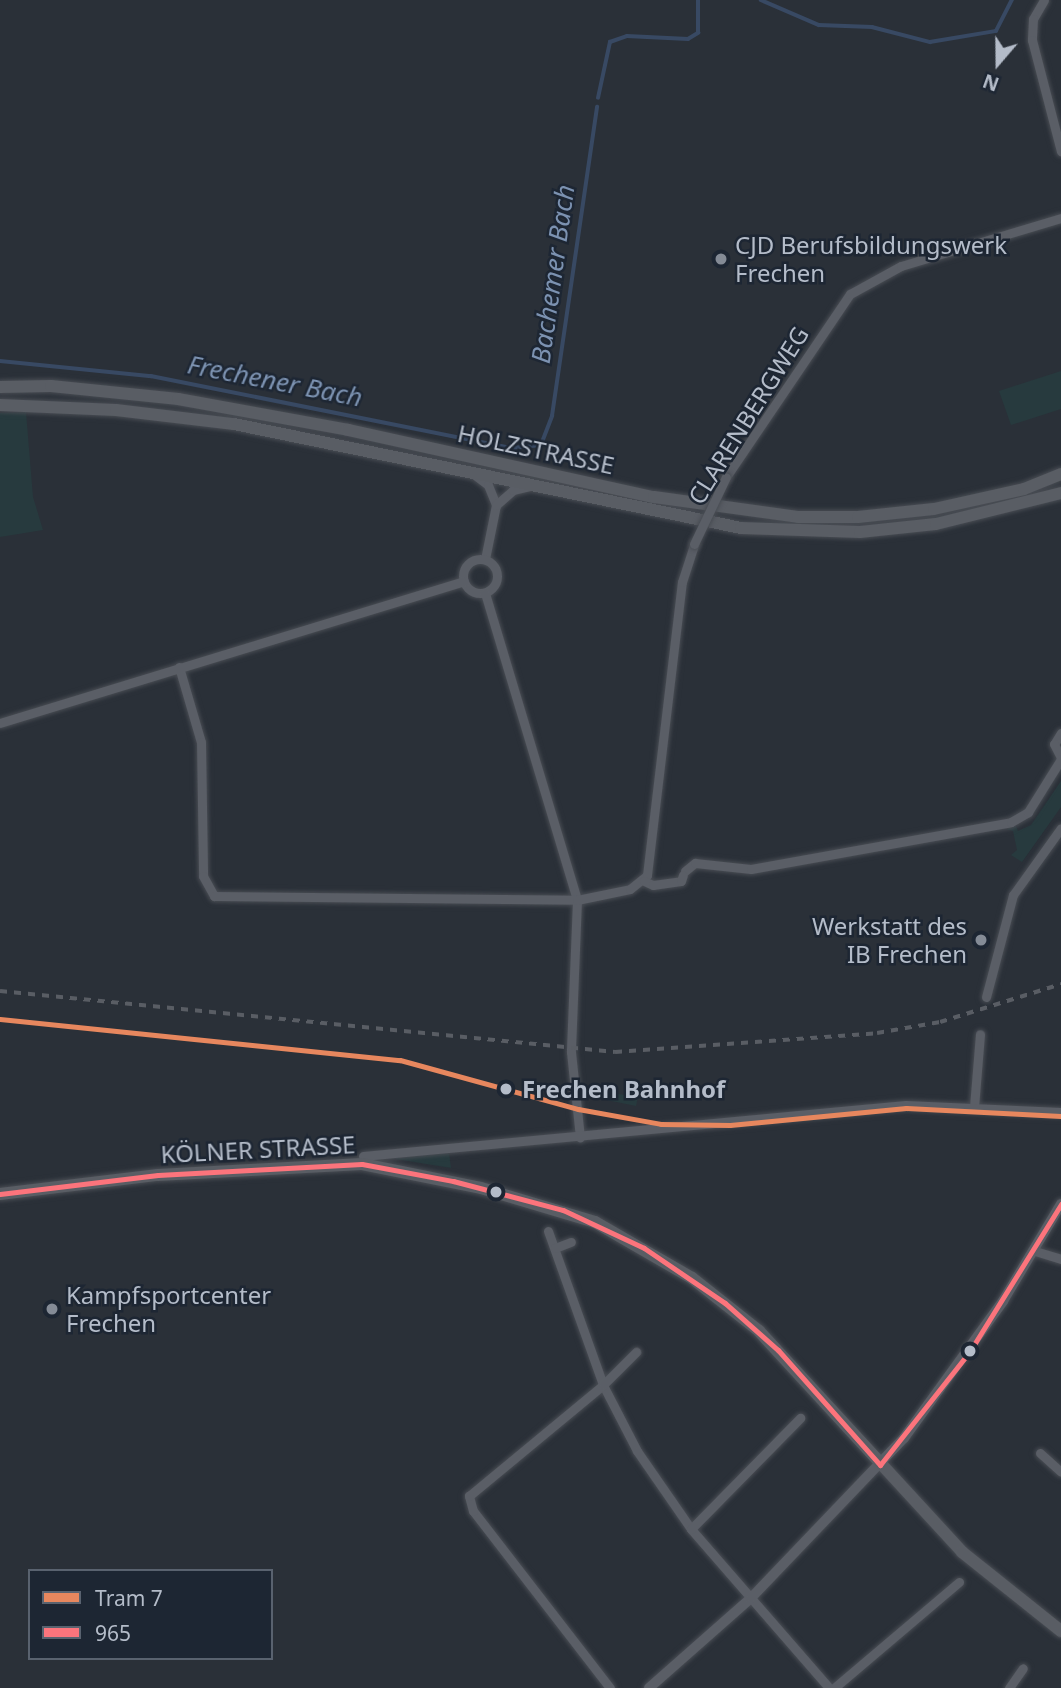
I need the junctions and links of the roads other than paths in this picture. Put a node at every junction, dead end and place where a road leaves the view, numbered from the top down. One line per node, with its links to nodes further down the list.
1 (1044, 0): 2 (street)
2 (1061, 151)
3 (1061, 218): 19 (street, CLARENBERGWEG, bridge)
4 (0, 387): 7 (main road, HOLZSTRASSE)
5 (0, 405): 6 (main road, HOLZSTRASSE)
6 (471, 473): 8 (main road, HOLZSTRASSE); 10 (street)
7 (1061, 474)
8 (531, 485): 9 (main road, HOLZSTRASSE); 10 (street)
9 (1061, 493)
10 (496, 505): 11 (street)
11 (485, 559): 12 (street); 13 (street)
12 (464, 581): 13 (street); 14 (street)
13 (485, 593): 20 (street)
14 (179, 667): 15 (street); 20 (street)
15 (0, 723)
16 (1061, 733): 17 (street)
17 (1061, 759): 19 (street)
18 (1061, 828): 21 (street)
19 (645, 881): 20 (street)
20 (577, 900): 25 (street)
21 (986, 997)
22 (980, 1034): 23 (street)
23 (974, 1107): 24 (street, KÖLNER STRASSE); 25 (street, KÖLNER STRASSE)
24 (1061, 1112)
25 (580, 1138): 26 (street, KÖLNER STRASSE)
26 (363, 1156)
27 (0, 1194): 38 (main road, KÖLNER STRASSE)
28 (1061, 1204): 32 (street)
29 (548, 1231): 31 (street)
30 (571, 1242): 31 (street)
31 (555, 1248): 35 (street)
32 (1035, 1251): 33 (street); 38 (street)
33 (1061, 1259)
34 (636, 1352): 35 (street)
35 (603, 1385): 40 (street); 45 (street)
36 (800, 1418): 40 (street)
37 (1041, 1453): 39 (street)
38 (880, 1465): 42 (street); 43 (main road, KÖLNER STRASSE)
39 (1061, 1472)
40 (691, 1529): 42 (street)
41 (959, 1582): 47 (street)
42 (751, 1598): 46 (street); 47 (street)
43 (1061, 1631)
44 (1023, 1668): 48 (street)
45 (610, 1688)
46 (649, 1688)
47 (832, 1688)
48 (1009, 1688)

